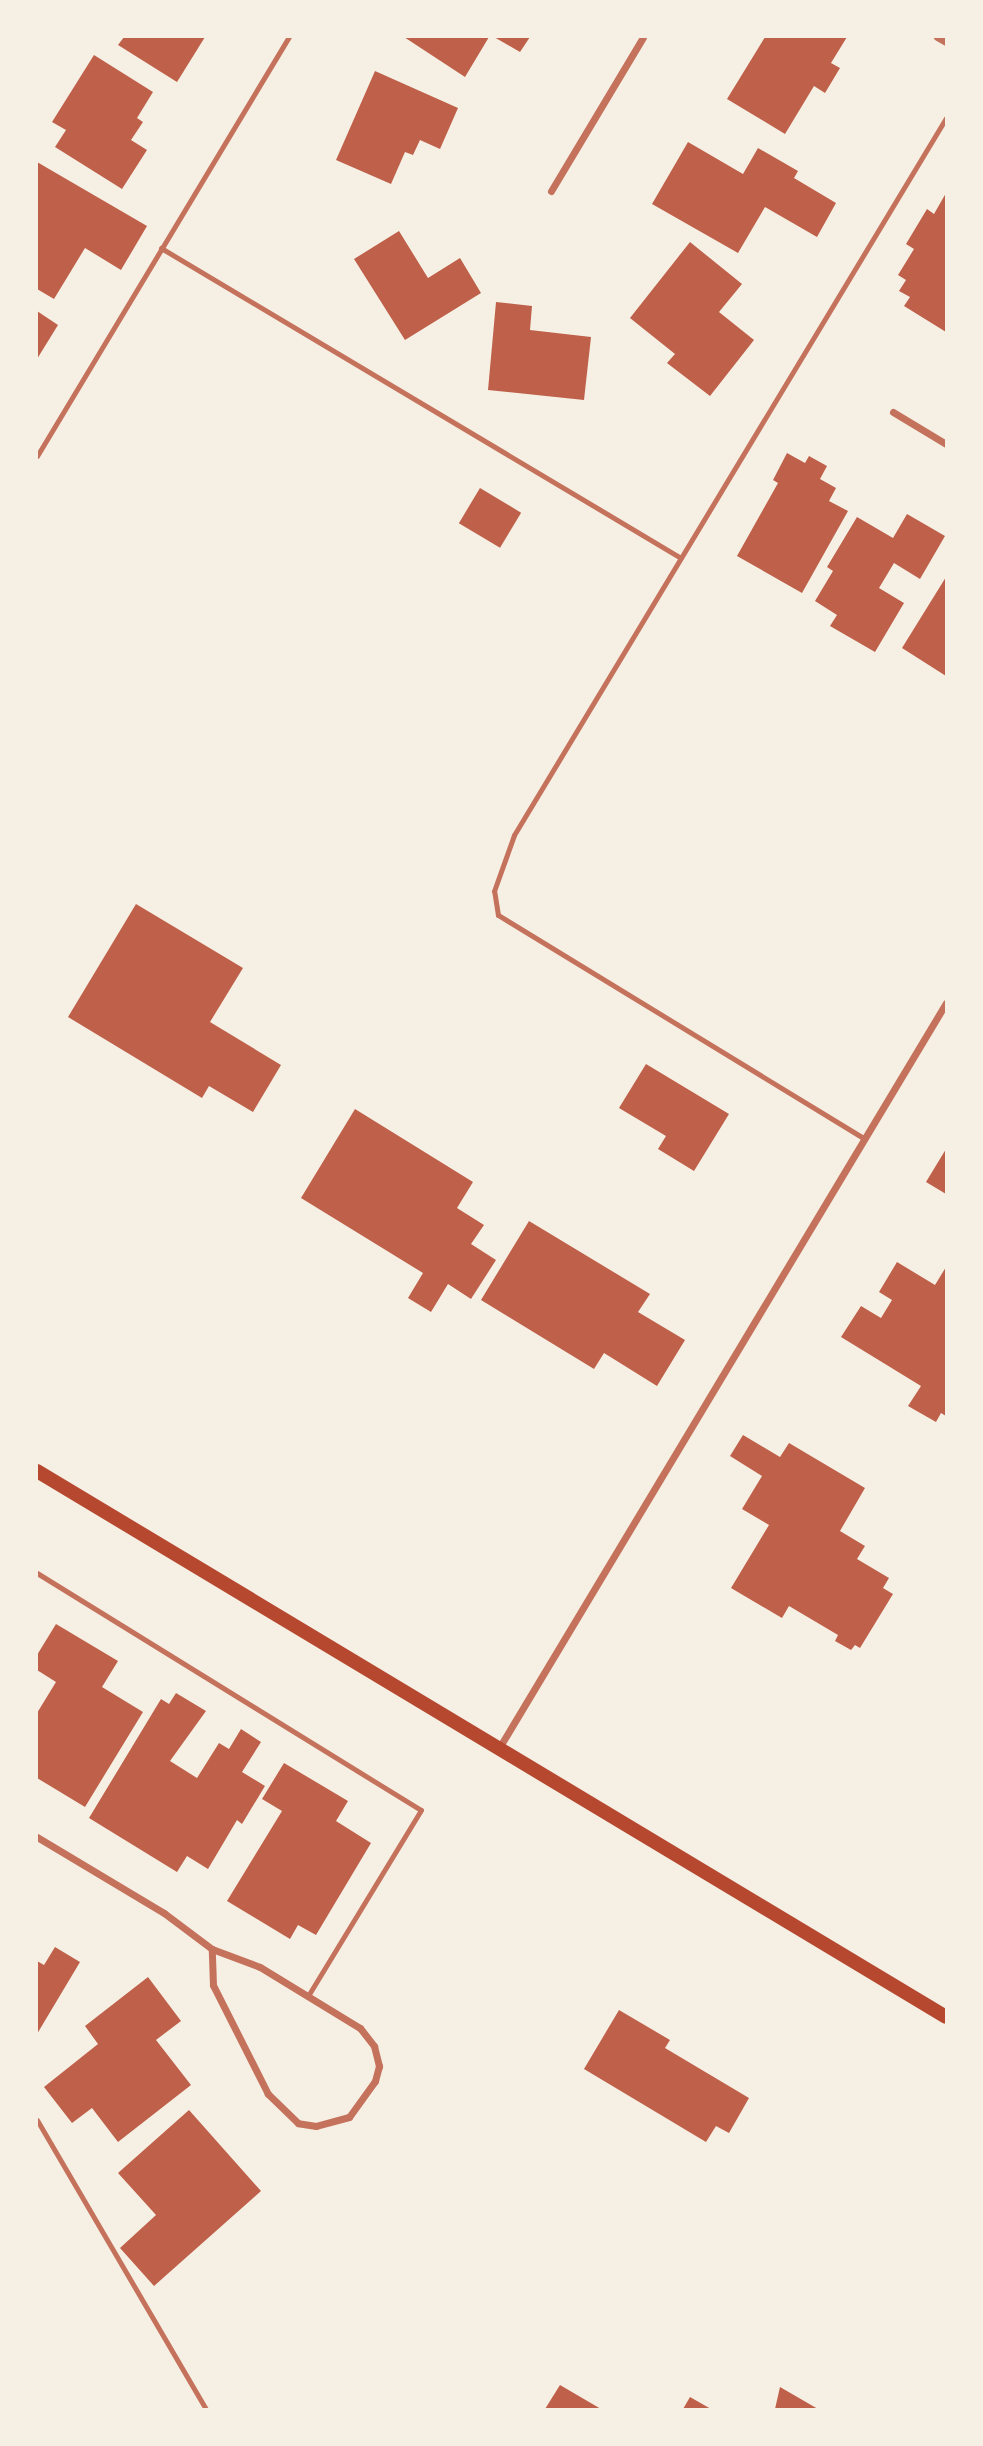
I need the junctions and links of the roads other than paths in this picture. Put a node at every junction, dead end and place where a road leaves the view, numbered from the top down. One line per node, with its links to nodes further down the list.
1 (289, 37): 7 (lane)
2 (643, 37): 6 (street)
3 (937, 37): 4 (street)
4 (946, 42)
5 (946, 118): 11 (lane)
6 (551, 191)
7 (161, 248): 10 (lane); 11 (lane)
8 (893, 412): 9 (street)
9 (946, 444)
10 (37, 456)
11 (681, 558): 13 (lane)
12 (946, 1003): 13 (street)
13 (865, 1139): 16 (street)
14 (37, 1471): 16 (main road)
15 (37, 1573): 19 (lane)
16 (499, 1748): 20 (main road)
17 (37, 1837): 18 (street)
18 (212, 1949): 19 (street); 19 (street)
19 (308, 1996)
20 (946, 2017)
21 (37, 2120): 22 (lane)
22 (206, 2409)

